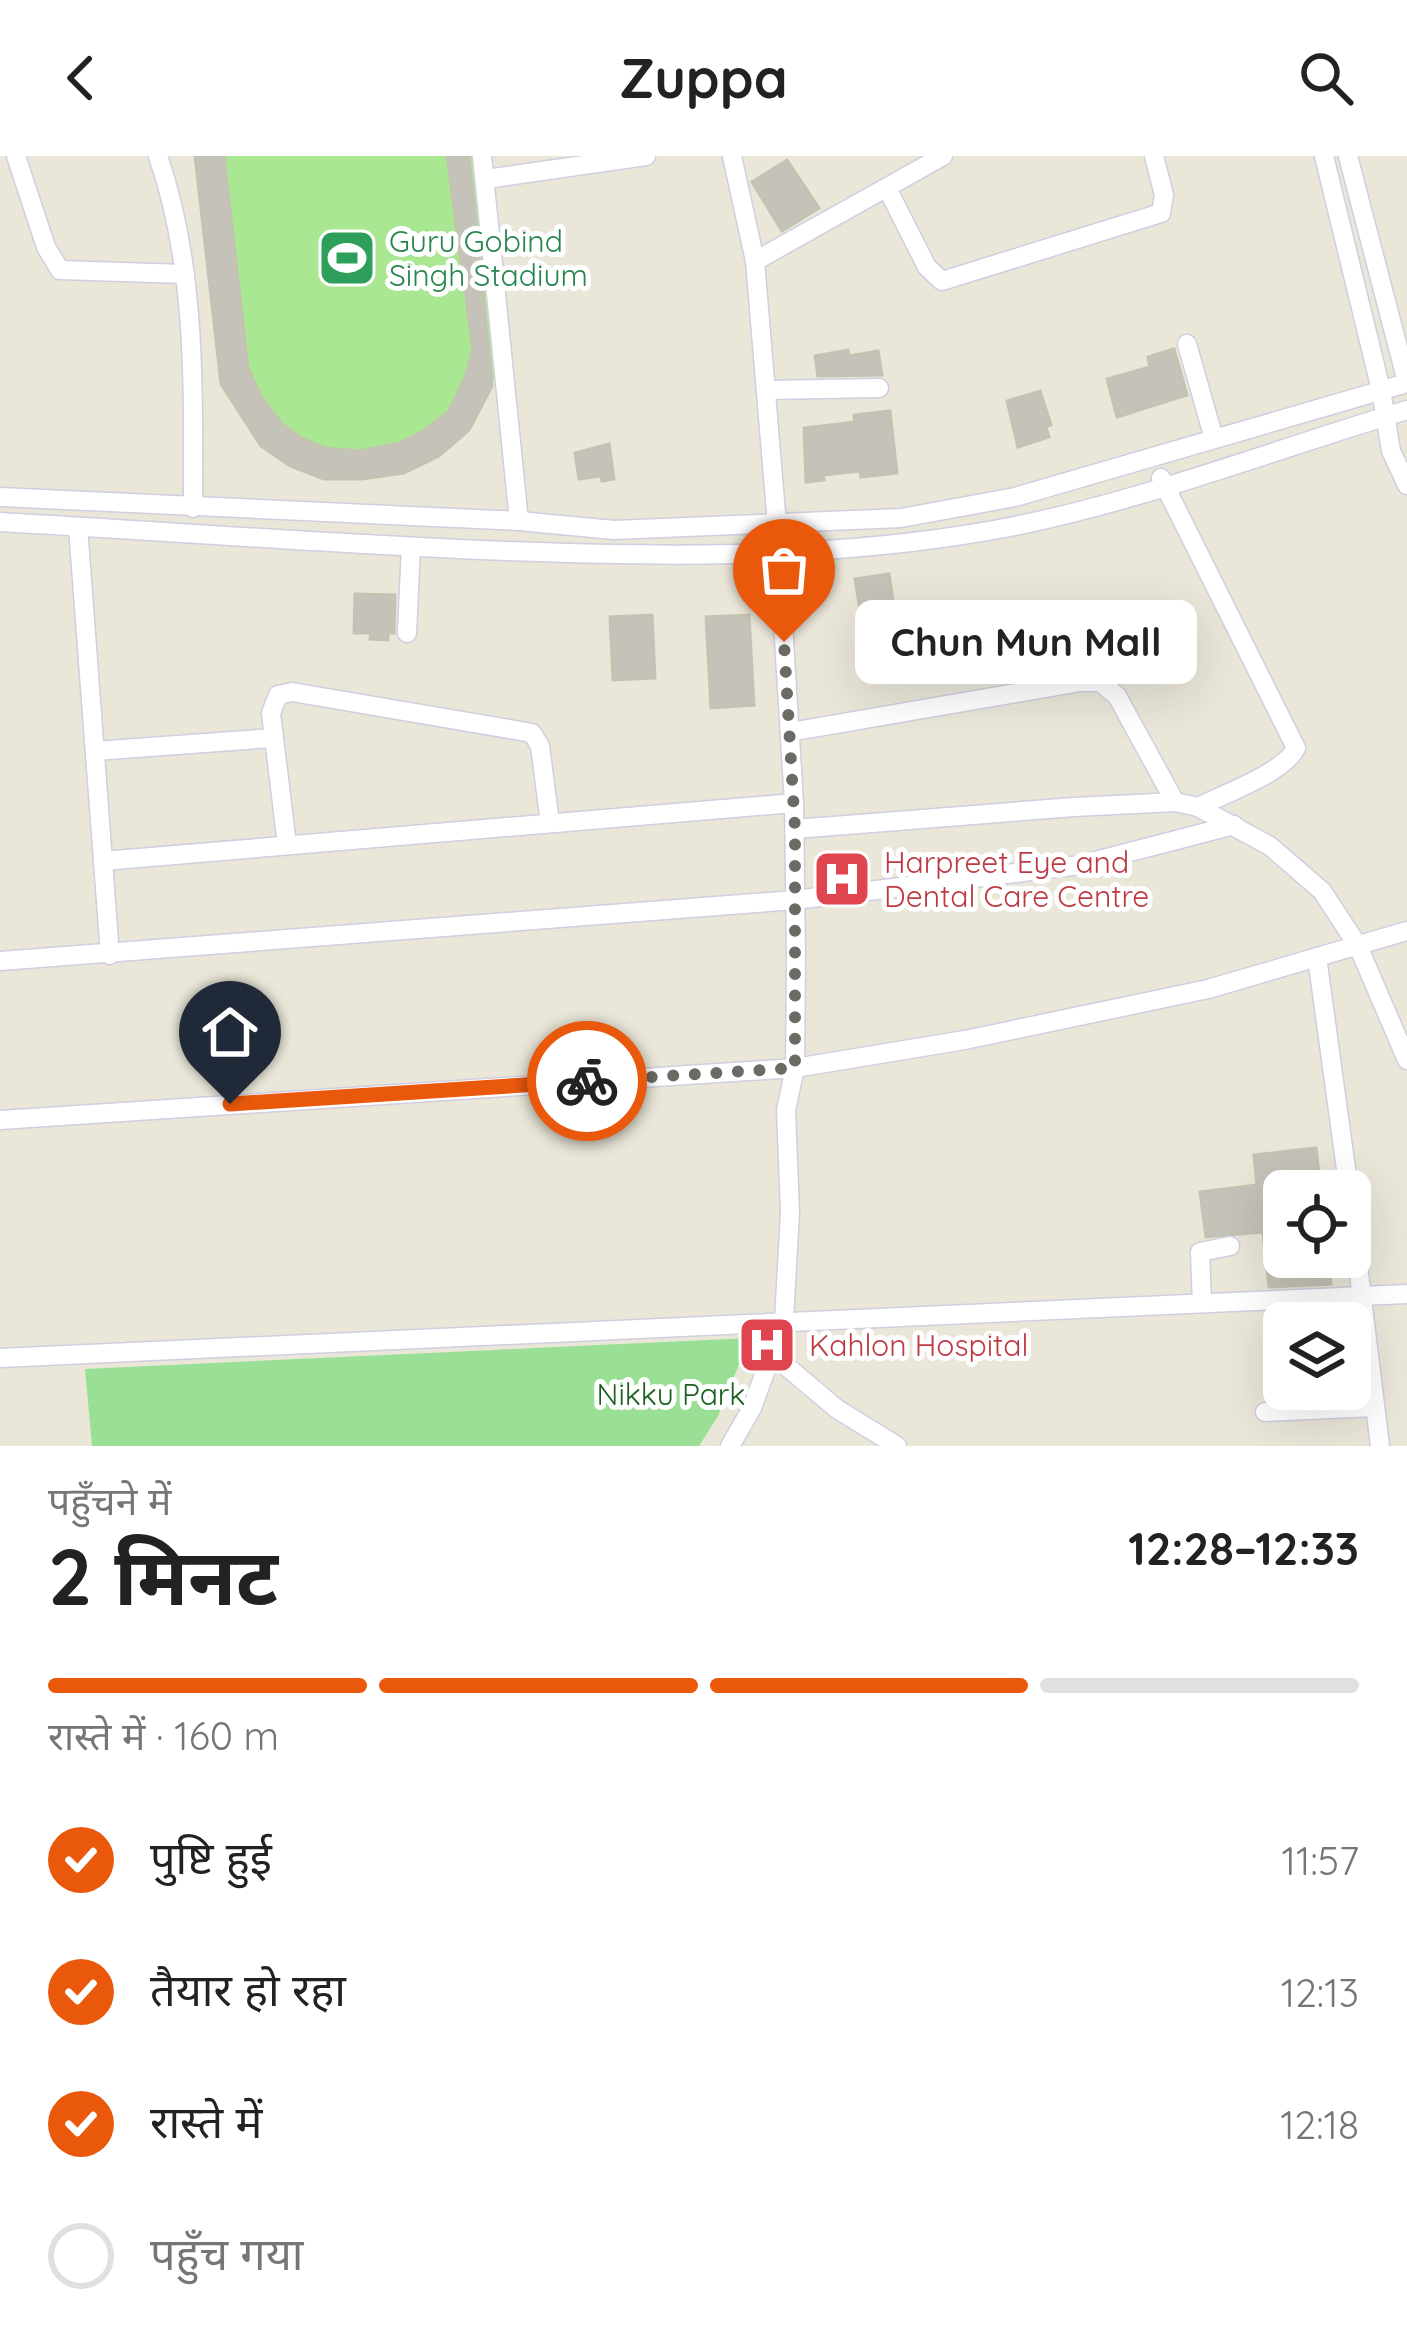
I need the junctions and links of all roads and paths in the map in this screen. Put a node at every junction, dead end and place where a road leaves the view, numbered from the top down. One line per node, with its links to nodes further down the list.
1 (16, 156): 13 (street)
2 (158, 156): 13 (street)
3 (482, 156): 10 (street)
4 (646, 156): 10 (street)
5 (732, 156): 12 (street)
6 (943, 156): 11 (street)
7 (1154, 156): 11 (street)
8 (1324, 156): 18 (street)
9 (1348, 156): 15 (street)
10 (486, 179): 28 (street)
11 (887, 188): 12 (street)
12 (755, 260): 17 (street)
13 (185, 274): 27 (street)
14 (1187, 344): 21 (street)
15 (1407, 382): 18 (street)
16 (878, 388): 17 (street)
17 (766, 390): 30 (street)
18 (1381, 390): 20 (street); 21 (street)
19 (1407, 410): 20 (street)
20 (1384, 416): 23 (street); 24 (street)
21 (1214, 439): 22 (street)
22 (1150, 458): 23 (street); 30 (street)
23 (1164, 484): 34 (street); 41 (street)
24 (1407, 485)
25 (0, 497): 26 (street)
26 (130, 504): 27 (street); 32 (street)
27 (193, 508): 28 (street)
28 (519, 521): 30 (street)
29 (0, 522): 31 (street)
30 (777, 525): 34 (street)
31 (78, 526): 32 (street); 38 (street)
32 (132, 530): 33 (street)
33 (411, 547): 34 (street); 35 (street)
34 (778, 552): 36 (street)
35 (407, 633)
36 (790, 731): 39 (street); 40 (street)
37 (272, 738): 38 (street); 42 (street); 45 (street)
38 (94, 751): 46 (street)
39 (1175, 802): 41 (street); 44 (street)
40 (794, 803): 42 (street); 44 (street)
41 (1198, 807): 43 (street)
42 (550, 823): 45 (street)
43 (1234, 825): 47 (street); 49 (street)
44 (795, 829): 47 (street)
45 (287, 845): 46 (street)
46 (103, 861): 50 (street)
47 (795, 900): 50 (street); 54 (street)
48 (1407, 932): 49 (street)
49 (1358, 946): 51 (street); 53 (street)
50 (110, 955): 52 (street)
51 (1317, 957): 54 (street); 56 (street)
52 (0, 961)
53 (1407, 1060)
54 (795, 1068): 55 (street); 62 (street)
55 (0, 1120)
56 (1346, 1170)
57 (1230, 1246): 61 (street)
58 (1360, 1278): 60 (street)
59 (1407, 1294): 60 (street)
60 (1363, 1297): 61 (street); 65 (street)
61 (1202, 1303): 62 (street)
62 (784, 1320): 63 (street); 64 (street)
63 (773, 1354): 67 (street); 68 (street)
64 (0, 1358)
65 (1375, 1407): 66 (street); 69 (street)
66 (1265, 1412)
67 (730, 1446)
68 (897, 1446)
69 (1380, 1446)

